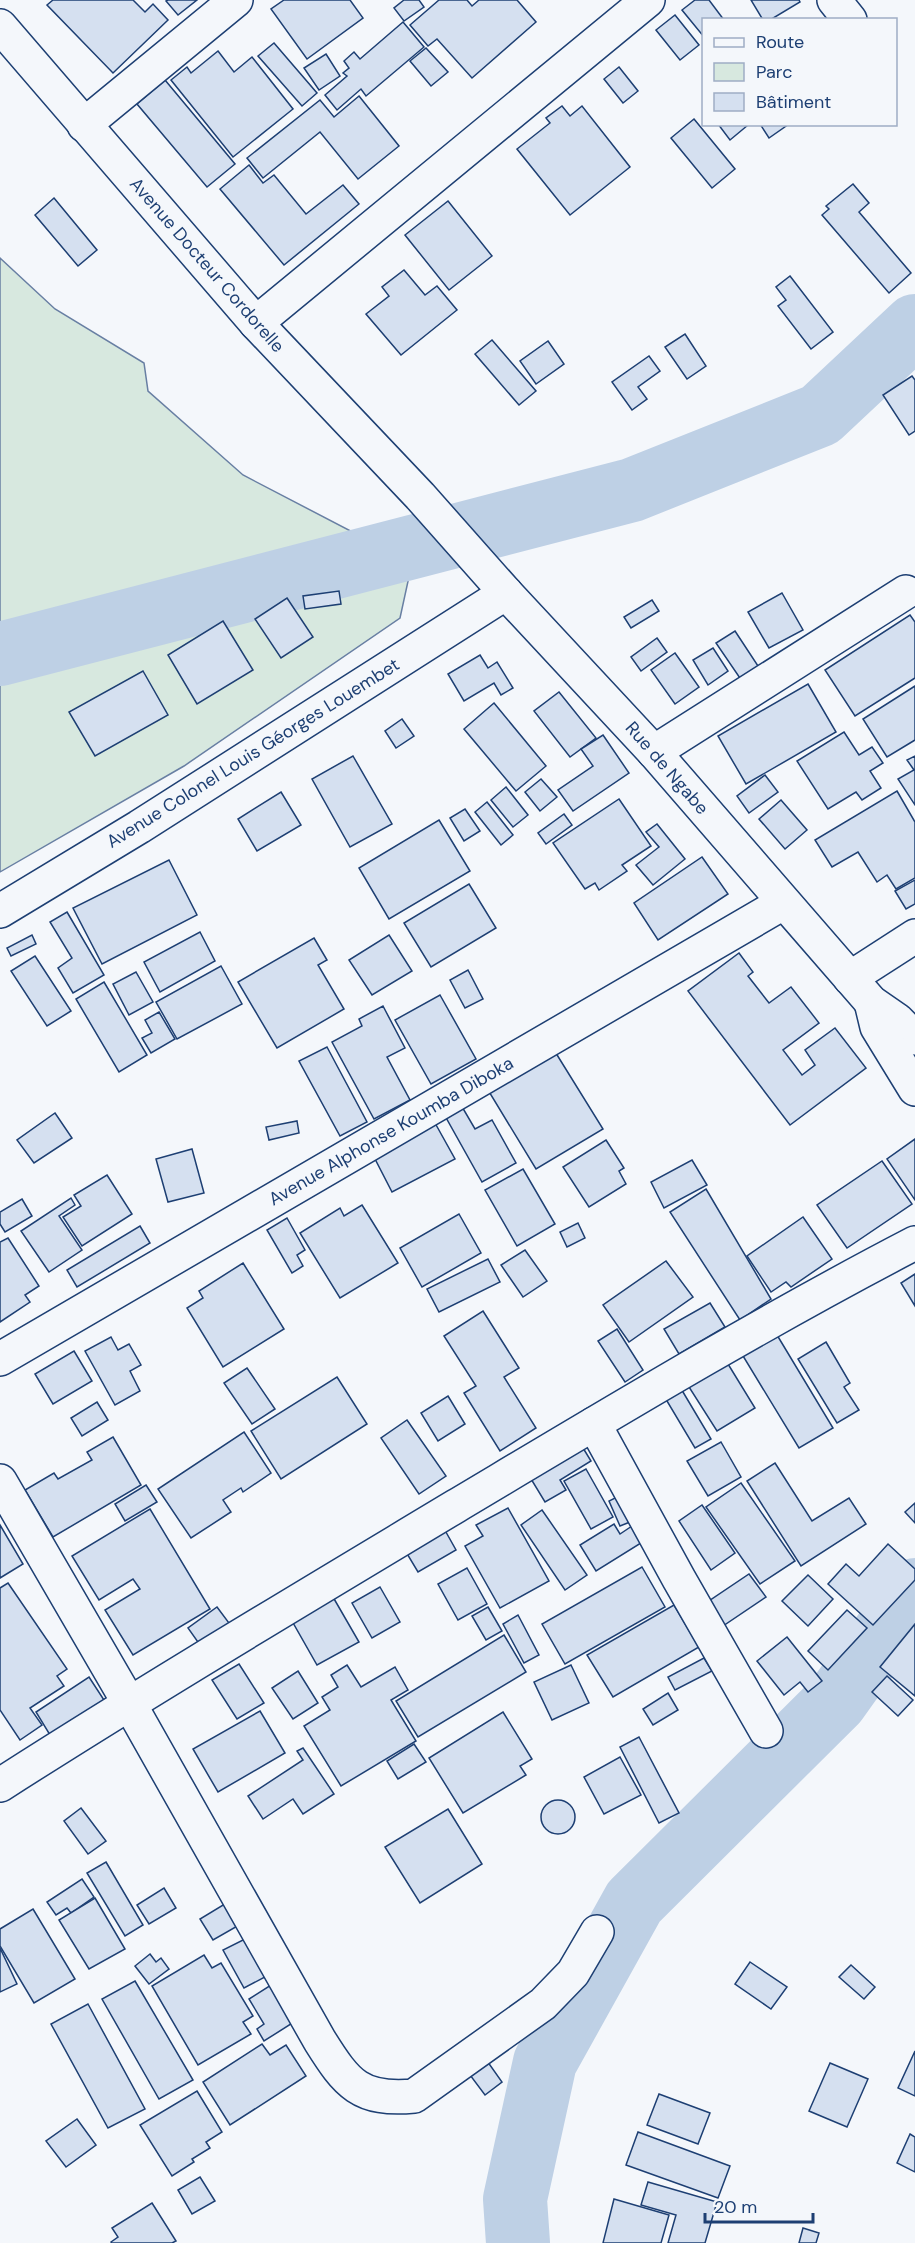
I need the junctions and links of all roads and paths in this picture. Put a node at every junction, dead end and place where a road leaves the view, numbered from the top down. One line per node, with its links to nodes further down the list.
1 (236, 0): 6 (street)
2 (648, 0): 7 (street)
3 (834, 0): 4 (street)
4 (848, 18)
5 (0, 26): 6 (street, Avenue Docteur Cordorelle)
6 (84, 124): 7 (street, Avenue Docteur Cordorelle)
7 (256, 323): 8 (street, Avenue Docteur Cordorelle)
8 (420, 496): 10 (street, Rue de Ngabe)
9 (906, 592): 11 (street)
10 (506, 593): 11 (street, Rue de Ngabe); 13 (street, Avenue Colonel Louis Géorges Louembet)
11 (654, 752): 12 (street, Rue de Ngabe)
12 (783, 903): 15 (street, Rue de Ngabe); 20 (street, Avenue Alphonse Koumba Diboka)
13 (0, 911)
14 (915, 936): 15 (street)
15 (850, 978): 16 (street, Rue de Ngabe)
16 (871, 1002): 17 (street, Rue de Ngabe); 18 (street)
17 (915, 1038)
18 (915, 1089)
19 (915, 1243): 21 (street)
20 (0, 1359)
21 (594, 1424): 23 (street); 24 (street)
22 (0, 1482): 23 (street)
23 (129, 1703): 25 (street); 26 (street)
24 (766, 1731)
25 (0, 1785)
26 (597, 1932)

